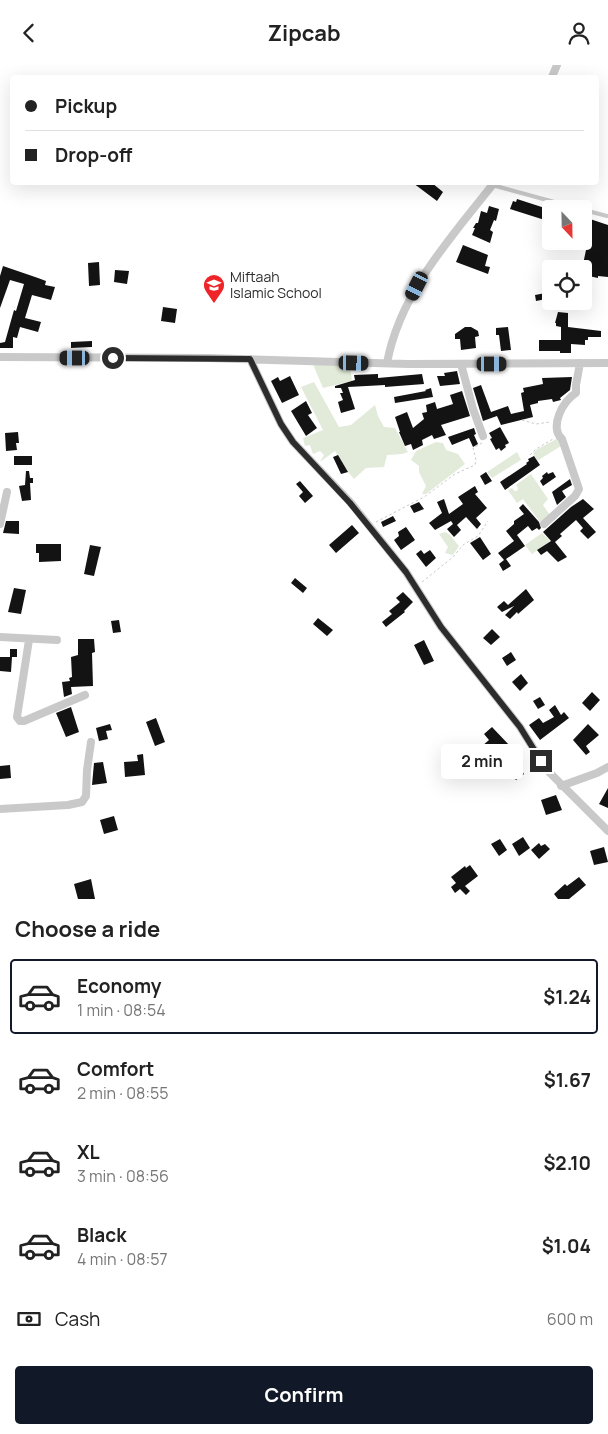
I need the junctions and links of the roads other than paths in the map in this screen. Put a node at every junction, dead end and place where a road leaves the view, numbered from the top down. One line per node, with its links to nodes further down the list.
1 (492, 185): 8 (street)
2 (496, 185): 3 (lane)
3 (549, 200)
4 (592, 212): 5 (lane)
5 (607, 216)
6 (0, 357): 7 (street)
7 (250, 359): 8 (street); 22 (street)
8 (387, 363): 11 (street)
9 (580, 363): 10 (street); 11 (street); 15 (street)
10 (608, 363)
11 (461, 364): 12 (street)
12 (483, 436)
13 (7, 492): 14 (street)
14 (0, 524)
15 (544, 524)
16 (0, 637): 17 (street)
17 (29, 640): 18 (street); 19 (street)
18 (57, 640)
19 (86, 695)
20 (91, 742): 23 (street)
21 (608, 767): 22 (street)
22 (561, 786): 24 (street)
23 (0, 809)
24 (608, 831)

